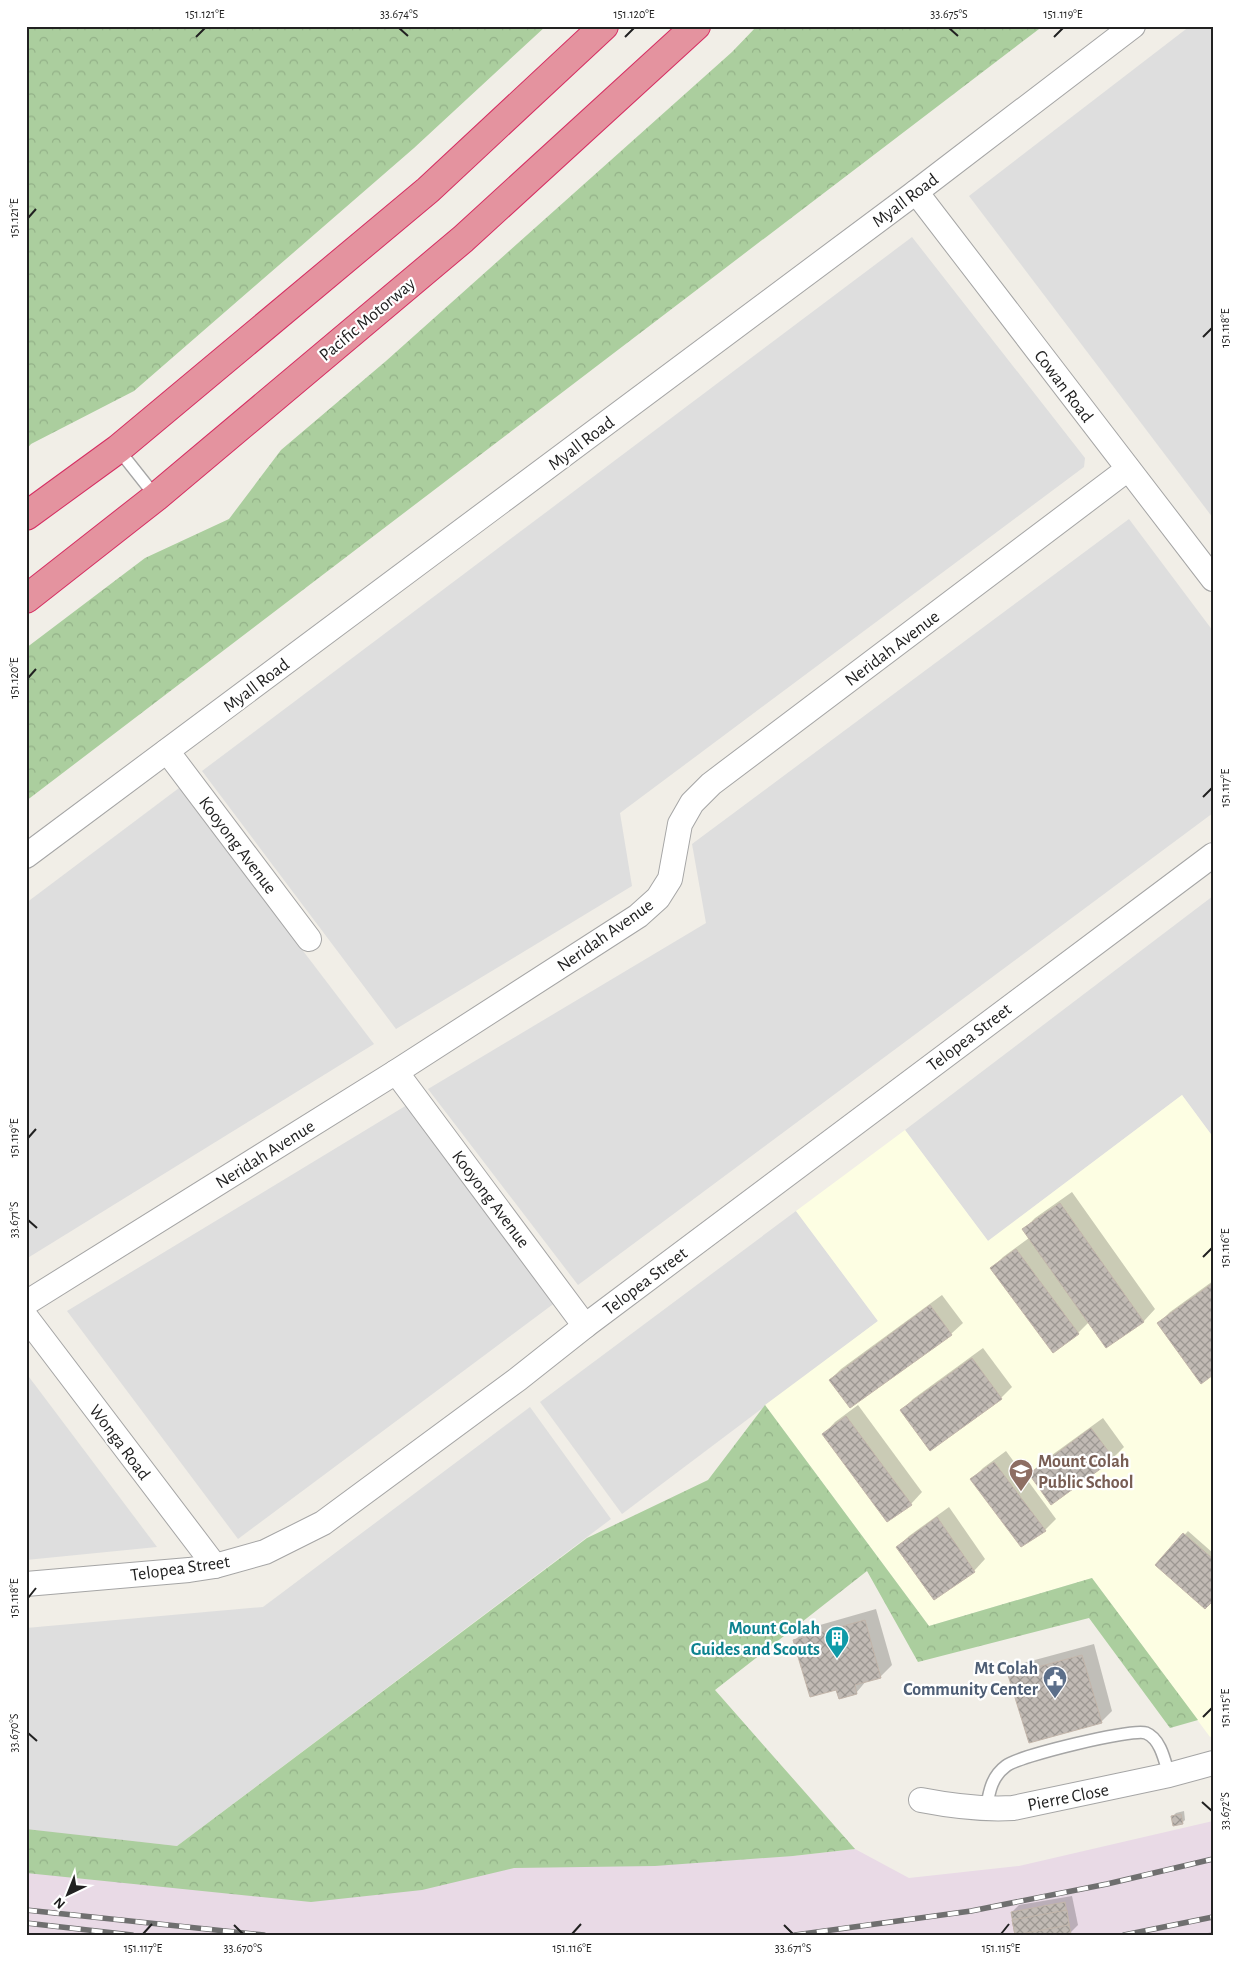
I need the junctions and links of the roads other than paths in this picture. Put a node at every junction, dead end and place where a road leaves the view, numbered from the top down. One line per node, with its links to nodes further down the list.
1 (604, 26): 5 (highway)
2 (696, 26): 7 (highway, Pacific Motorway)
3 (1133, 26): 4 (street, Myall Road)
4 (916, 192): 6 (street, Cowan Road); 11 (street, Myall Road)
5 (118, 449): 7 (lane); 8 (highway)
6 (1128, 469): 9 (street, Cowan Road); 15 (street, Neridah Avenue)
7 (156, 496): 10 (highway, Pacific Motorway)
8 (26, 516)
9 (1213, 579)
10 (26, 599)
11 (167, 751): 13 (street, Myall Road); 14 (street, Kooyong Avenue)
12 (1213, 855): 18 (street, Telopea Street)
13 (26, 856)
14 (309, 939)
15 (396, 1072): 16 (street, Neridah Avenue); 18 (street, Kooyong Avenue)
16 (26, 1303)
17 (26, 1317): 19 (street, Wonga Road)
18 (585, 1326): 19 (street, Telopea Street)
19 (215, 1566): 20 (street, Telopea Street)
20 (26, 1584)
21 (1213, 1763): 22 (street, Pierre Close)
22 (1169, 1775): 24 (street, Pierre Close); 24 (lane)
23 (921, 1800): 24 (street, Pierre Close)
24 (986, 1810)

